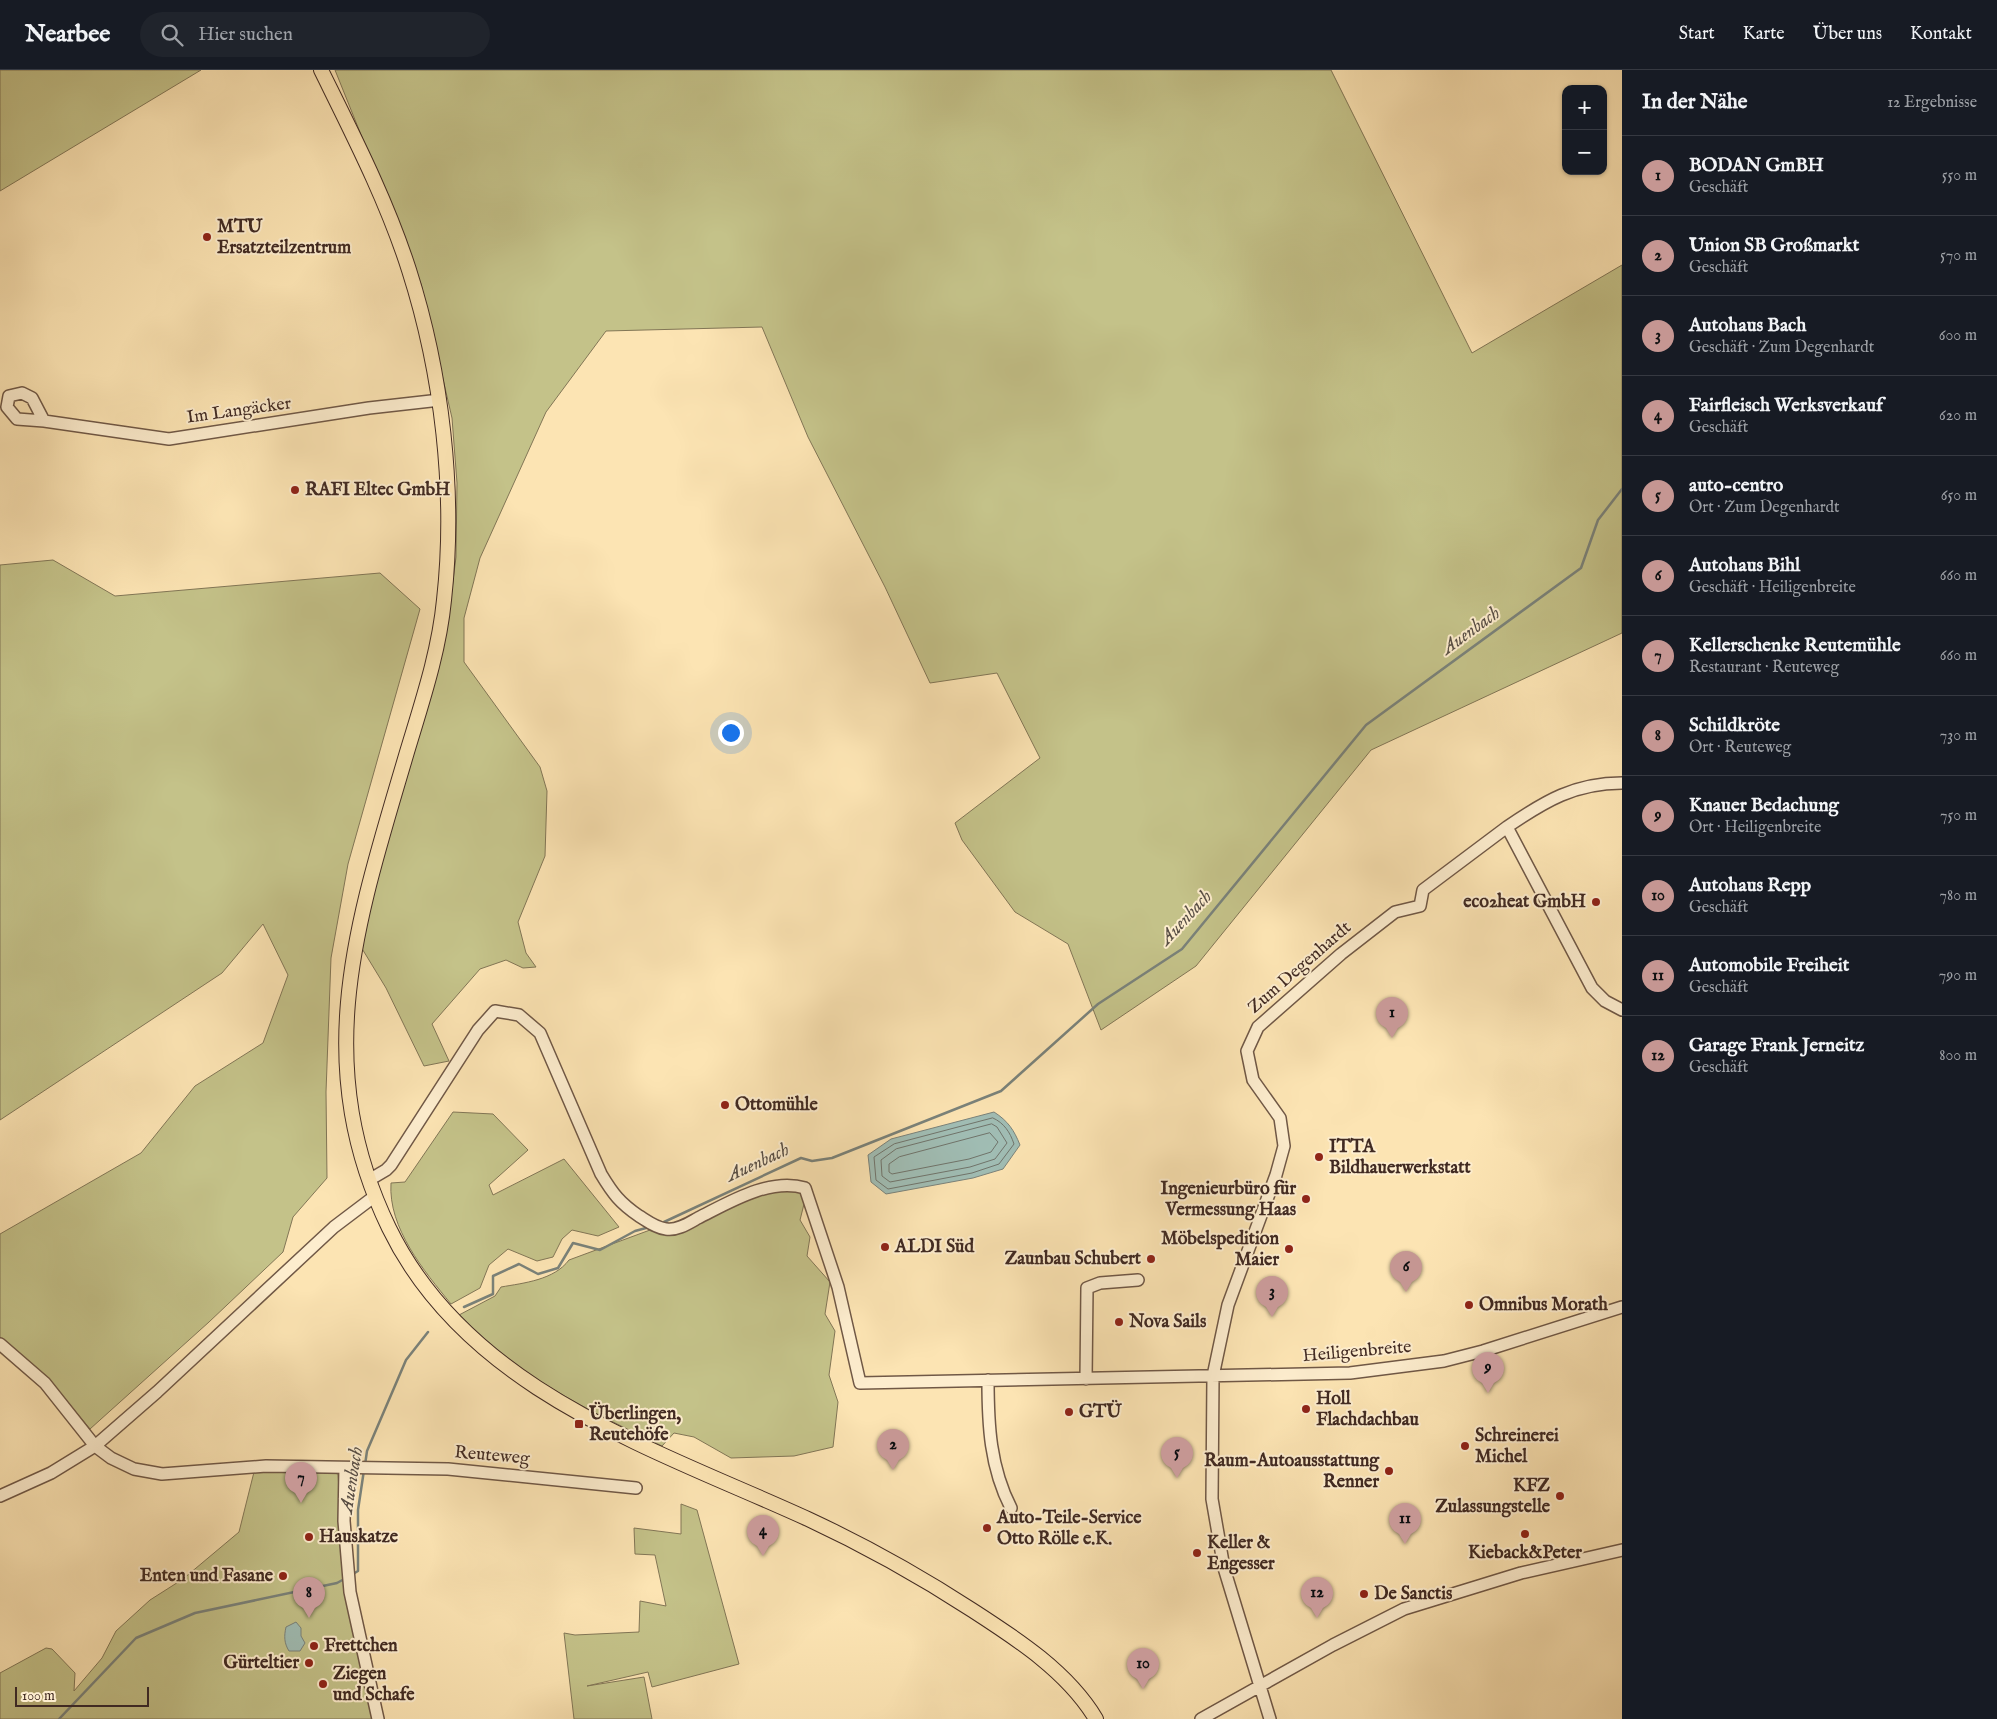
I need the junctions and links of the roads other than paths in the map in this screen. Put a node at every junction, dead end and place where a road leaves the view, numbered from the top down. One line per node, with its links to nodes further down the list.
1 (320, 70): 2 (main road)
2 (440, 400): 3 (street, Im Langäcker); 7 (main road)
3 (44, 421)
4 (1622, 784): 5 (street)
5 (1507, 827): 6 (street); 12 (street, Zum Degenhardt)
6 (1622, 1010)
7 (369, 1180): 8 (main road); 14 (street, Heiligenbreite)
8 (375, 1196): 15 (street); 22 (main road)
9 (1138, 1280): 13 (street)
10 (1622, 1307): 12 (street, Heiligenbreite)
11 (0, 1344): 15 (street, Reuteweg)
12 (1213, 1376): 13 (street, Heiligenbreite); 21 (street, Zum Degenhardt)
13 (1086, 1379): 14 (street, Heiligenbreite)
14 (988, 1380): 19 (street)
15 (95, 1446): 16 (street, Reuteweg); 18 (street)
16 (350, 1468): 17 (street, Reuteweg); 23 (street)
17 (636, 1488)
18 (0, 1496)
19 (1011, 1508)
20 (1622, 1550): 21 (street)
21 (1260, 1685): 24 (street); 25 (street, Zum Degenhardt)
22 (1095, 1715)
23 (378, 1719)
24 (1200, 1719)
25 (1270, 1719)

